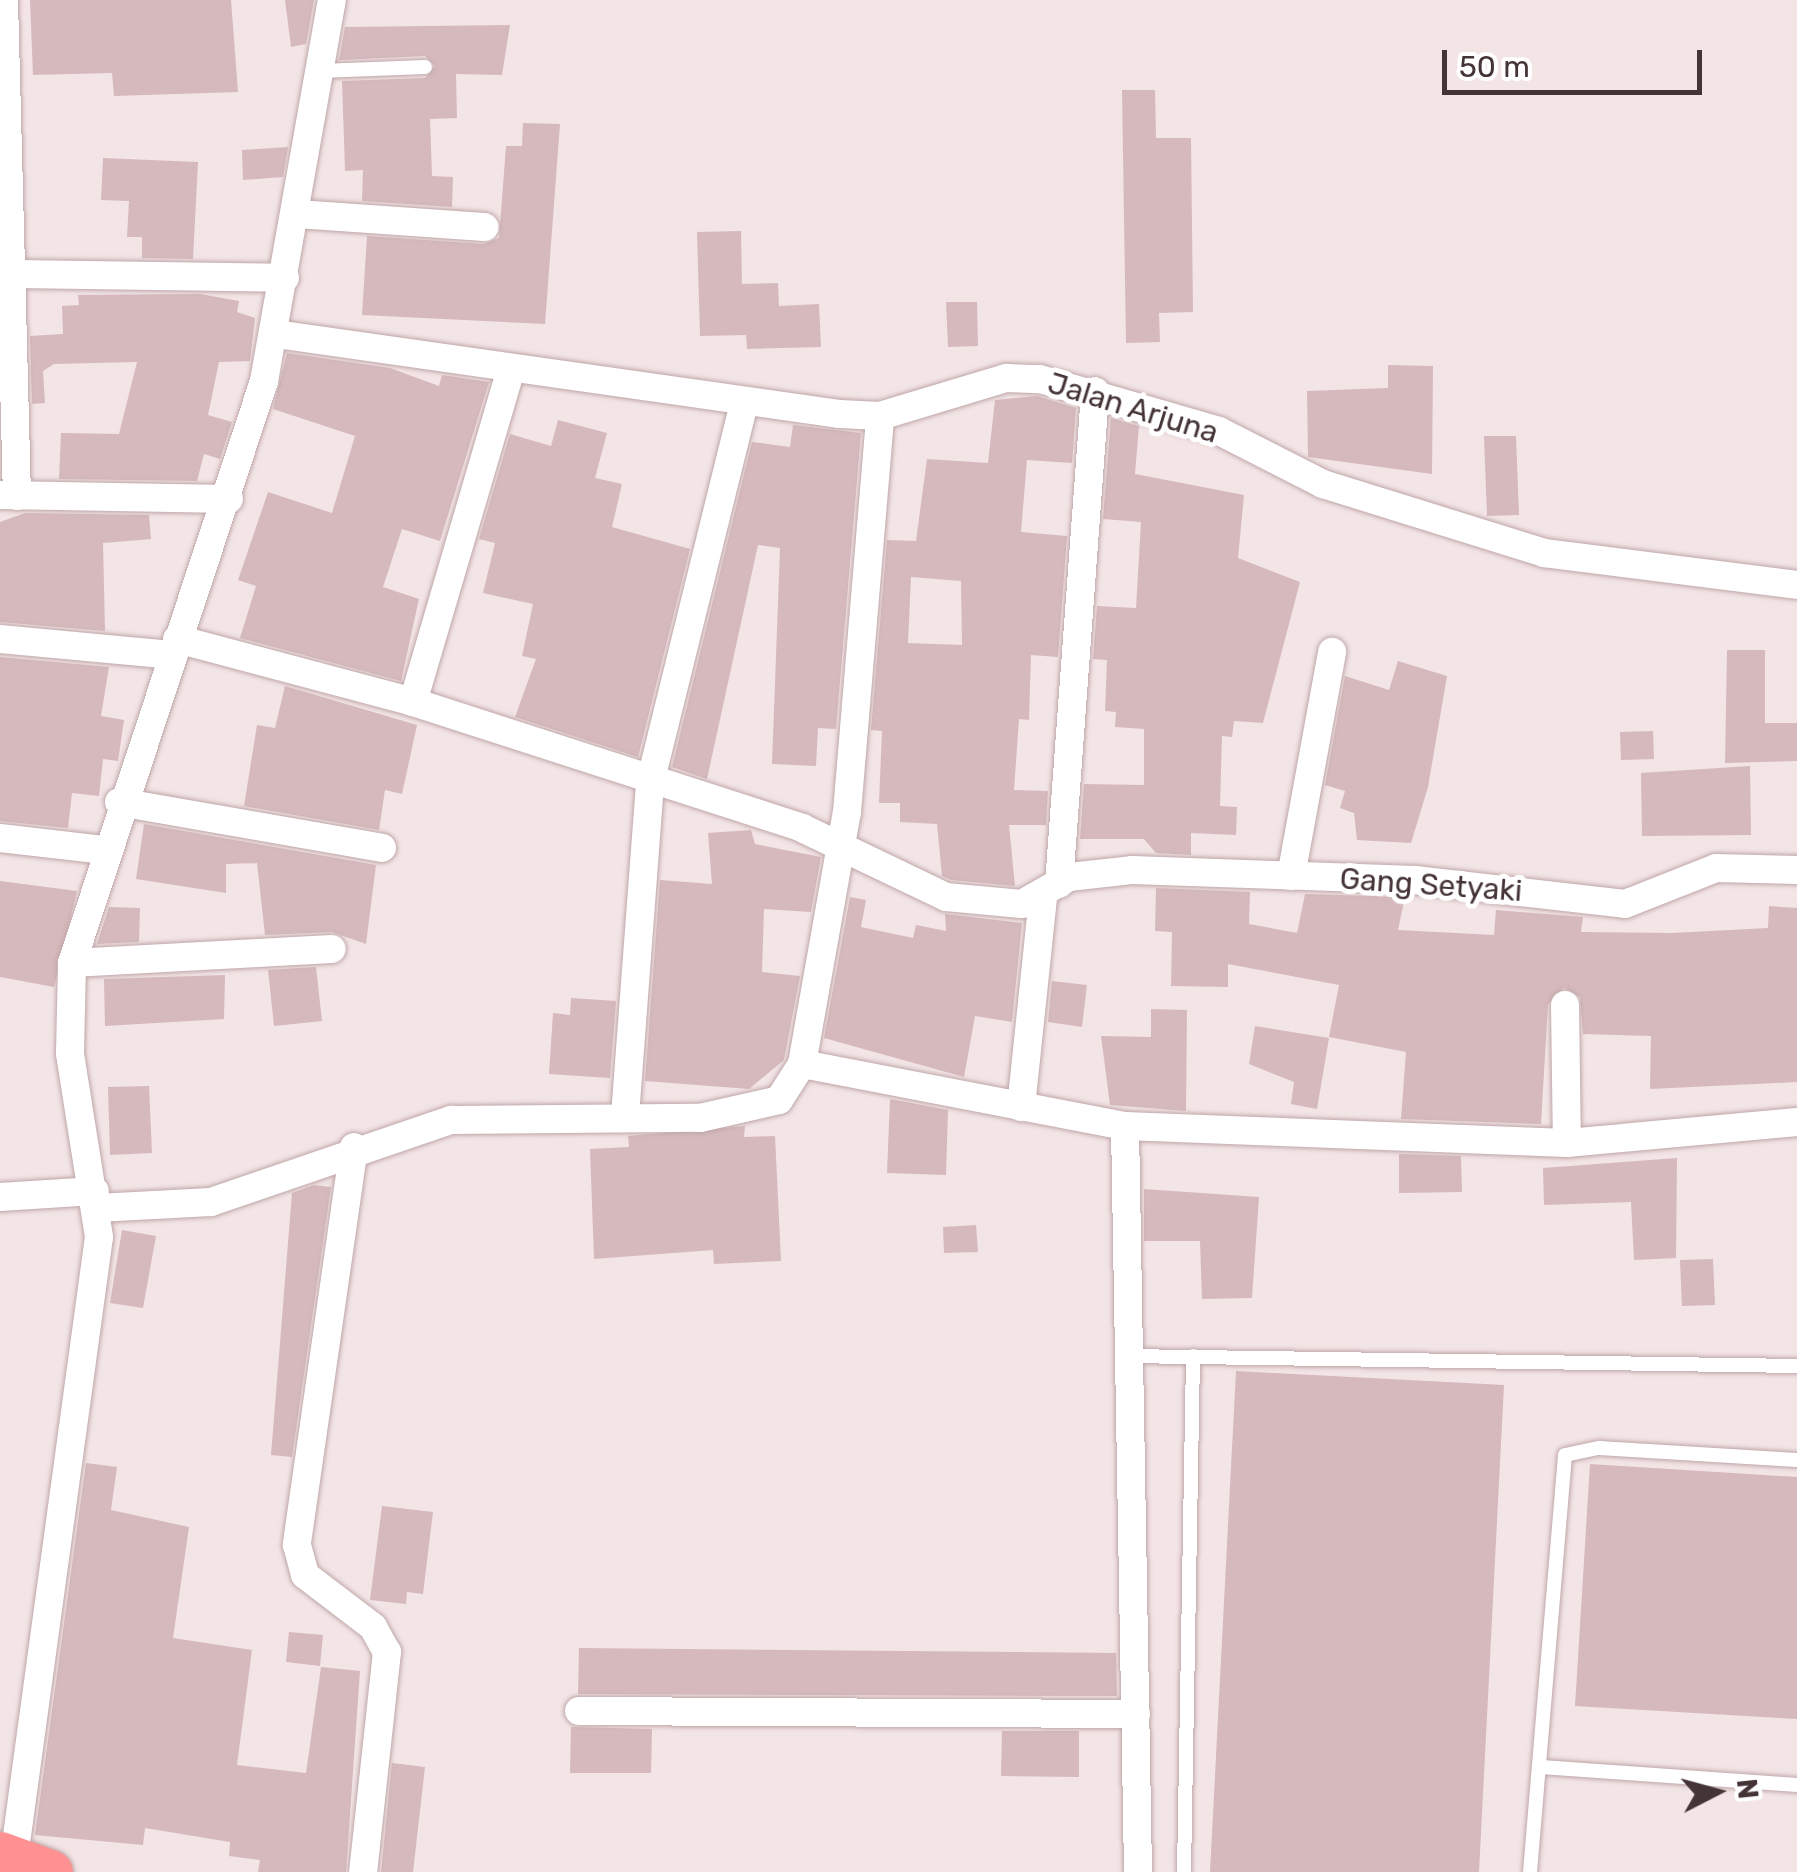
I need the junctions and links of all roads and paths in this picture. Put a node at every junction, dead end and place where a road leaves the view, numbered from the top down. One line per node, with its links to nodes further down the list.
1 (4, 0): 7 (street)
2 (332, 0): 4 (street)
3 (425, 68): 4 (lane)
4 (320, 70): 5 (street)
5 (296, 214): 6 (street); 8 (street)
6 (485, 227)
7 (12, 274): 8 (street); 10 (street)
8 (286, 278): 9 (street)
9 (276, 334): 11 (street, Jalan Arjuna); 16 (street)
10 (7, 353): 15 (street)
11 (510, 372): 13 (street, Jalan Arjuna); 21 (street)
12 (1094, 391): 14 (street, Jalan Arjuna); 17 (street, Jalan Arjuna); 30 (street)
13 (743, 406): 14 (street, Jalan Arjuna); 22 (street)
14 (880, 416): 25 (street)
15 (8, 495): 16 (street)
16 (228, 498): 19 (street)
17 (1797, 585)
18 (0, 639): 19 (street, Gang Setyaki)
19 (174, 647): 21 (street, Gang Setyaki); 23 (street)
20 (1332, 652): 29 (street)
21 (412, 702): 22 (street, Gang Setyaki)
22 (650, 783): 25 (street, Gang Setyaki); 36 (street)
23 (118, 802): 26 (street); 27 (street)
24 (0, 838): 27 (street)
25 (836, 843): 30 (street, Gang Setyaki); 34 (street)
26 (382, 848)
27 (103, 850): 32 (street)
28 (1797, 870): 29 (street, Gang Setyaki)
29 (1292, 876): 30 (street, Gang Setyaki)
30 (1051, 892): 35 (street)
31 (332, 949): 32 (street)
32 (72, 963): 42 (street)
33 (1566, 1005): 39 (street)
34 (802, 1064): 35 (street); 36 (street)
35 (1021, 1107): 38 (street)
36 (625, 1116): 40 (street)
37 (1797, 1122): 39 (street)
38 (1124, 1126): 39 (street); 43 (street)
39 (1567, 1142)
40 (354, 1147): 42 (street); 52 (street)
41 (0, 1198): 42 (street)
42 (96, 1200): 51 (street)
43 (1124, 1356): 44 (lane); 48 (street)
44 (1192, 1356): 45 (lane); 54 (lane)
45 (1797, 1366)
46 (1797, 1460): 49 (lane)
47 (578, 1712): 48 (street)
48 (1136, 1714): 53 (street)
49 (1541, 1767): 50 (lane); 55 (lane)
50 (1797, 1786)
51 (18, 1864)
52 (363, 1872)
53 (1138, 1872)
54 (1184, 1872)
55 (1530, 1872)

